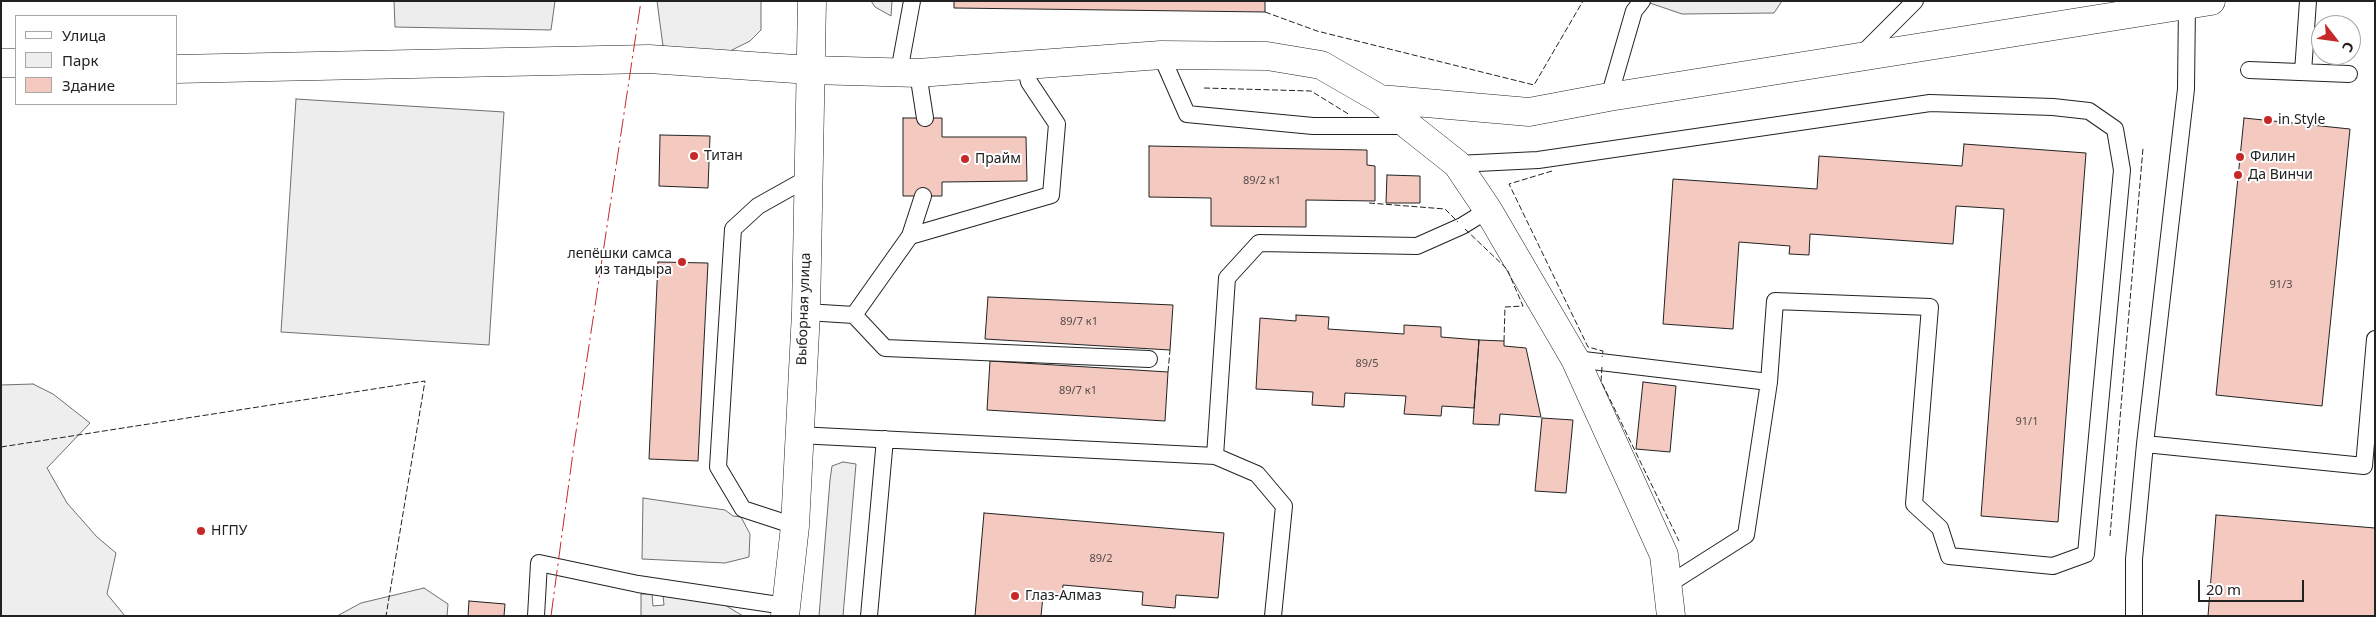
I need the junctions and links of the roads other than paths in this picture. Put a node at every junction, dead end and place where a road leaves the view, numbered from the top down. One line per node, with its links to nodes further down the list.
1 (812, 1): 13 (street, Выборная улица)
2 (912, 1): 16 (lane)
3 (1642, 1): 18 (lane)
4 (1916, 1): 8 (lane)
5 (2308, 1): 15 (lane)
6 (2199, 3): 8 (street); 35 (lane)
7 (1161, 55): 11 (street); 19 (street); 21 (lane)
8 (1859, 56): 18 (street)
9 (1, 63): 10 (street)
10 (15, 64)
11 (1025, 65): 16 (street); 26 (lane)
12 (178, 69): 13 (street)
13 (810, 70): 16 (street); 23 (street, Выборная улица)
14 (2249, 70): 15 (lane)
15 (2303, 72): 17 (lane)
16 (908, 73): 20 (lane)
17 (2349, 74)
18 (1609, 97): 19 (street)
19 (1380, 99): 21 (street)
20 (924, 118)
21 (1409, 126): 22 (street)
22 (1457, 164): 25 (street); 32 (lane)
23 (808, 178): 27 (street, Выборная улица); 38 (lane)
24 (923, 196): 26 (lane)
25 (1488, 210): 31 (street); 36 (lane)
26 (910, 236): 28 (lane)
27 (806, 312): 28 (lane); 33 (street, Выборная улица)
28 (854, 315): 30 (lane)
29 (2375, 339): 37 (lane)
30 (1149, 359)
31 (1575, 359): 32 (lane); 39 (street)
32 (1769, 382): 39 (lane)
33 (798, 435): 34 (lane); 38 (street, Выборная улица)
34 (885, 439): 36 (lane); 42 (lane)
35 (2144, 444): 37 (lane); 45 (lane)
36 (1215, 456): 43 (lane)
37 (2369, 467)
38 (795, 526): 40 (street, Выборная улица)
39 (1669, 584): 44 (street)
40 (785, 611): 41 (lane)
41 (536, 616)
42 (869, 616)
43 (1273, 616)
44 (1671, 616)
45 (2134, 616)

